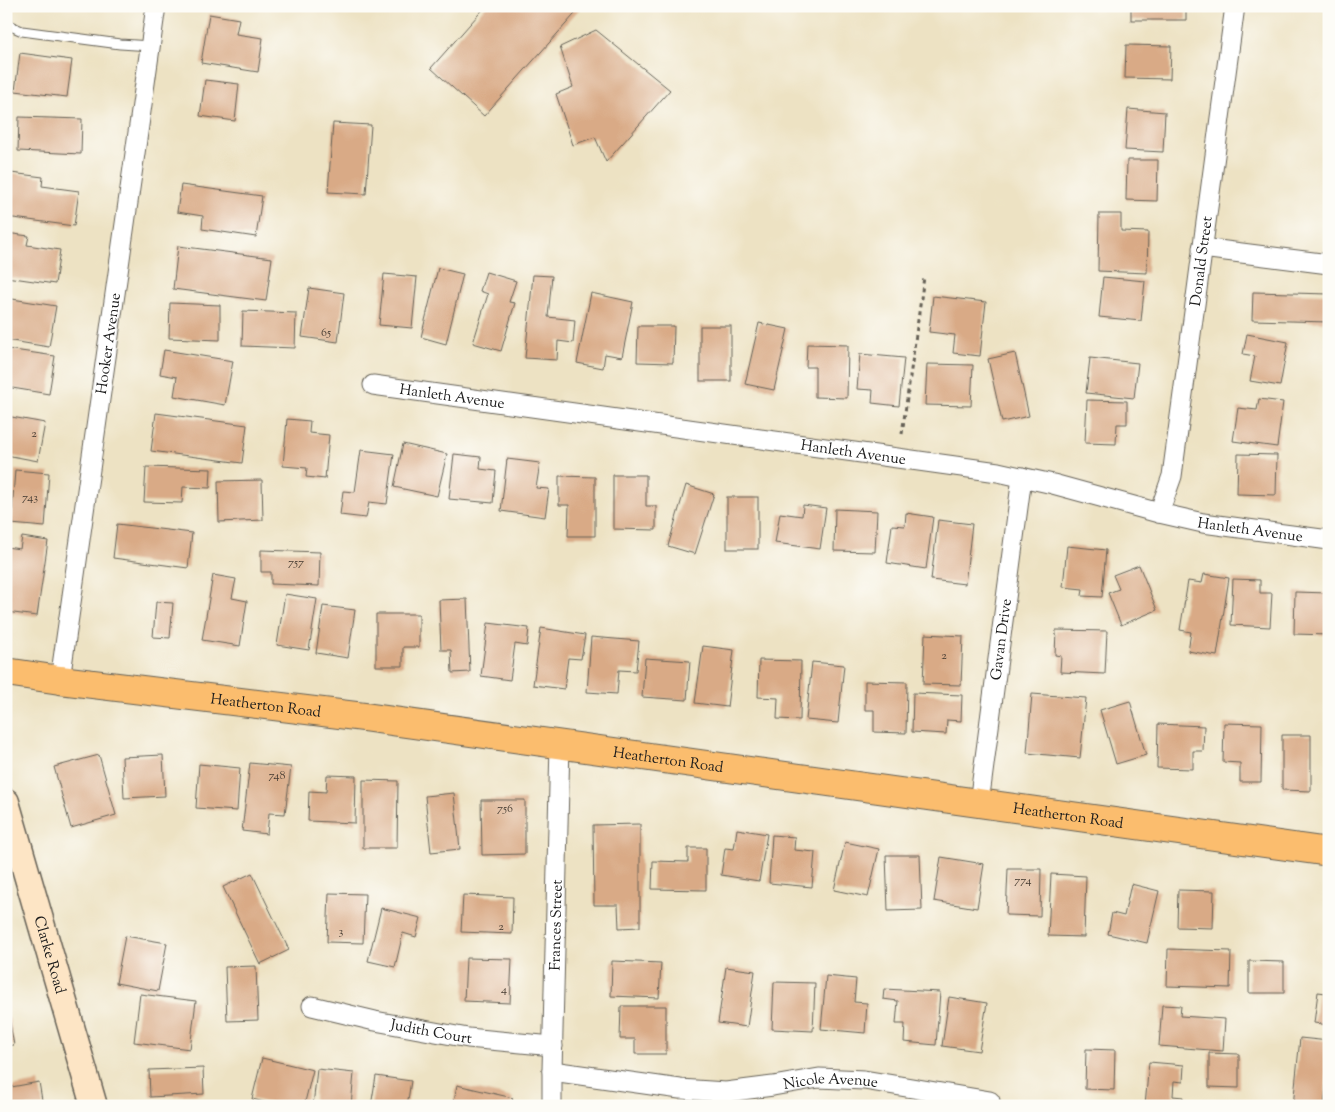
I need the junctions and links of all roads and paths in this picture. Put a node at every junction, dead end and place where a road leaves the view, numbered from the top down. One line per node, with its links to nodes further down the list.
1 (156, 6): 4 (street, Hooker Avenue)
2 (1235, 6): 5 (street, Donald Street)
3 (6, 24): 4 (lane)
4 (151, 46): 14 (street, Hooker Avenue)
5 (1202, 248): 6 (street); 11 (street, Donald Street)
6 (1329, 264)
7 (924, 277): 9 (path)
8 (373, 385): 10 (street, Hanleth Avenue)
9 (902, 434)
10 (1022, 477): 11 (street, Hanleth Avenue); 17 (street, Gavan Drive)
11 (1159, 513): 12 (street, Hanleth Avenue)
12 (1329, 540)
13 (6, 672): 14 (main road, Heatherton Road)
14 (60, 680): 15 (main road, Heatherton Road)
15 (560, 744): 17 (main road, Heatherton Road); 20 (street, Frances Street)
16 (6, 802): 23 (main road, Clarke Road)
17 (980, 803): 18 (main road, Heatherton Road)
18 (1329, 852)
19 (312, 1006): 20 (street, Judith Court)
20 (553, 1046): 21 (street, Frances Street)
21 (552, 1071): 22 (street, Nicole Avenue); 24 (street, Frances Street)
22 (989, 1103)
23 (94, 1106)
24 (552, 1106)

